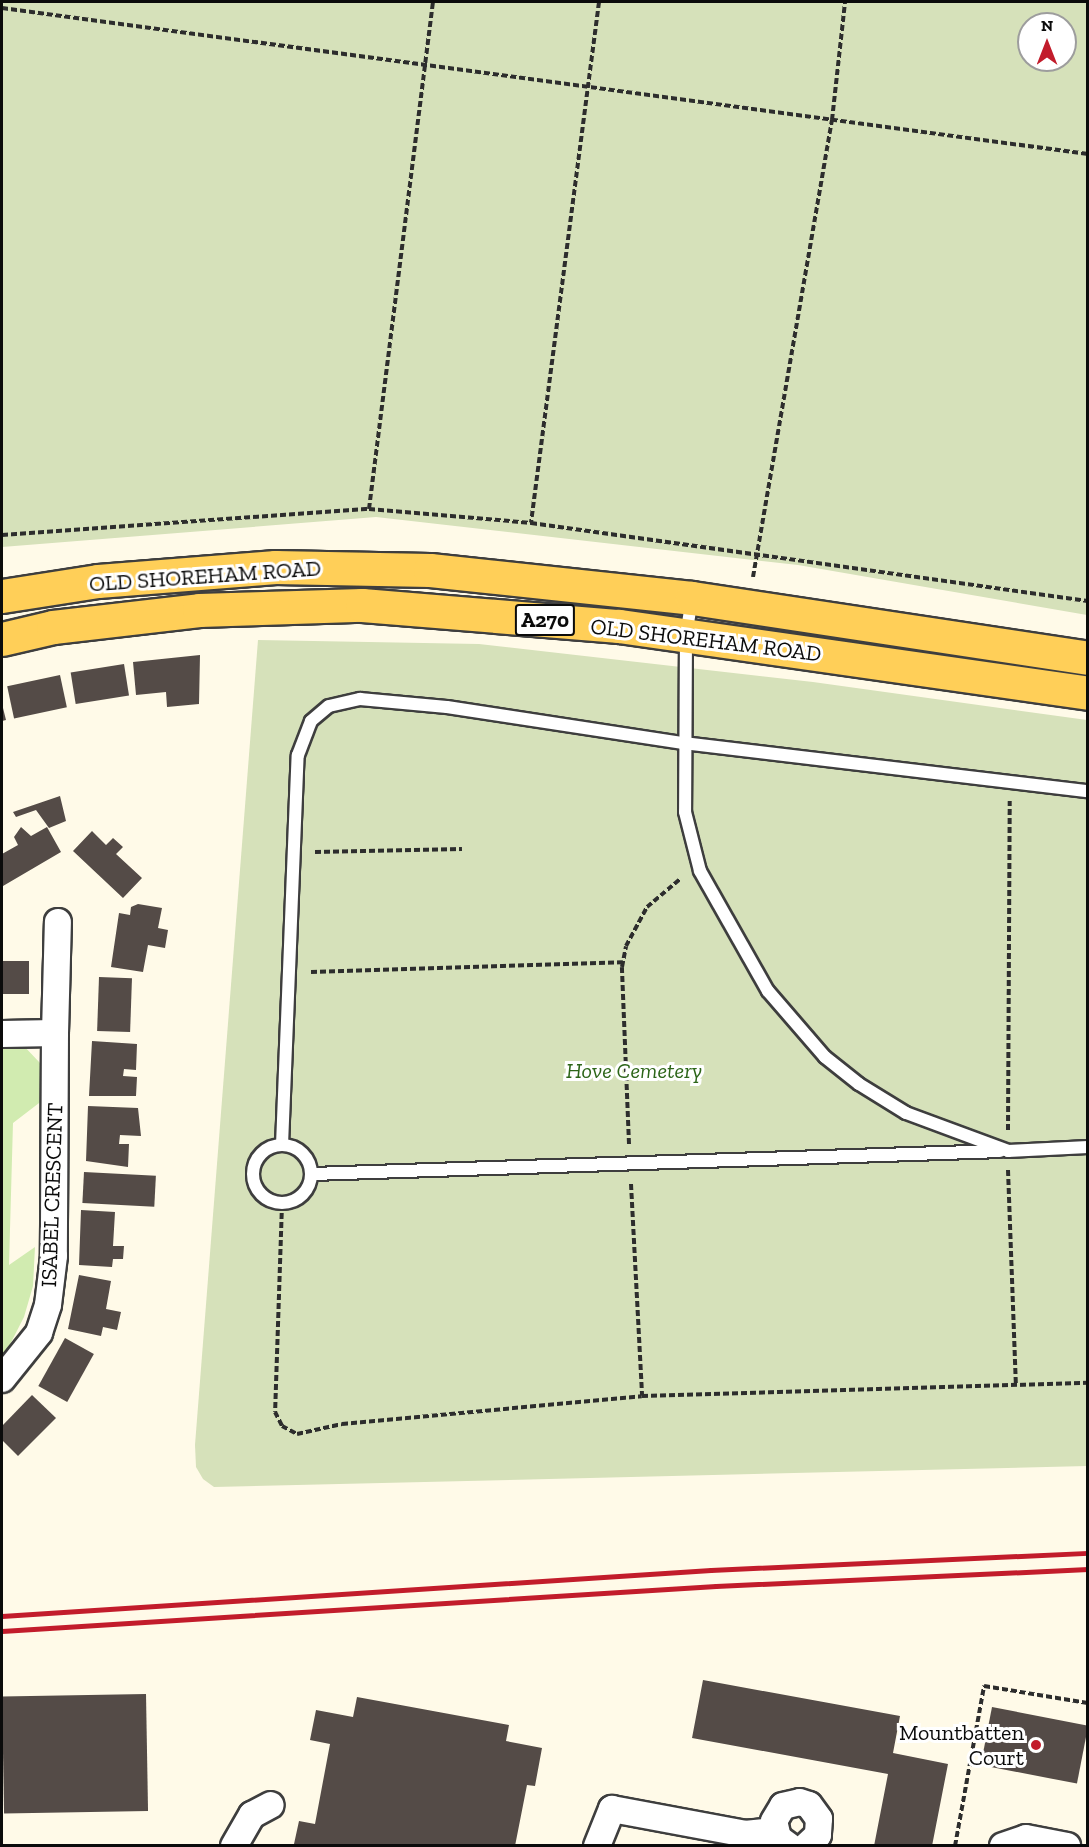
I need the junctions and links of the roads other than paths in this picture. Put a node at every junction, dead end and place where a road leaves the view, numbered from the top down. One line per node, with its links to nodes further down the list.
1 (2, 596): 2 (main road, OLD SHOREHAM ROAD / A270)
2 (692, 598): 3 (lane); 5 (main road, OLD SHOREHAM ROAD / A270)
3 (686, 635): 4 (main road, OLD SHOREHAM ROAD / A270); 6 (main road, OLD SHOREHAM ROAD / A270); 7 (lane)
4 (2, 639)
5 (1088, 658)
6 (1088, 693)
7 (683, 743): 8 (lane); 12 (lane); 14 (lane)
8 (1088, 791)
9 (58, 922): 10 (street, ISABEL CRESCENT)
10 (55, 1033): 11 (street); 16 (street, ISABEL CRESCENT)
11 (2, 1034)
12 (282, 1145): 15 (lane); 15 (lane)
13 (1088, 1147): 14 (lane)
14 (1008, 1151): 15 (lane)
15 (312, 1174)
16 (2, 1379)
17 (271, 1805): 19 (street)
18 (782, 1838): 20 (street); 21 (street)
19 (234, 1845)
20 (597, 1845)
21 (806, 1845)
22 (1003, 1845): 23 (street)
23 (1067, 1845)

